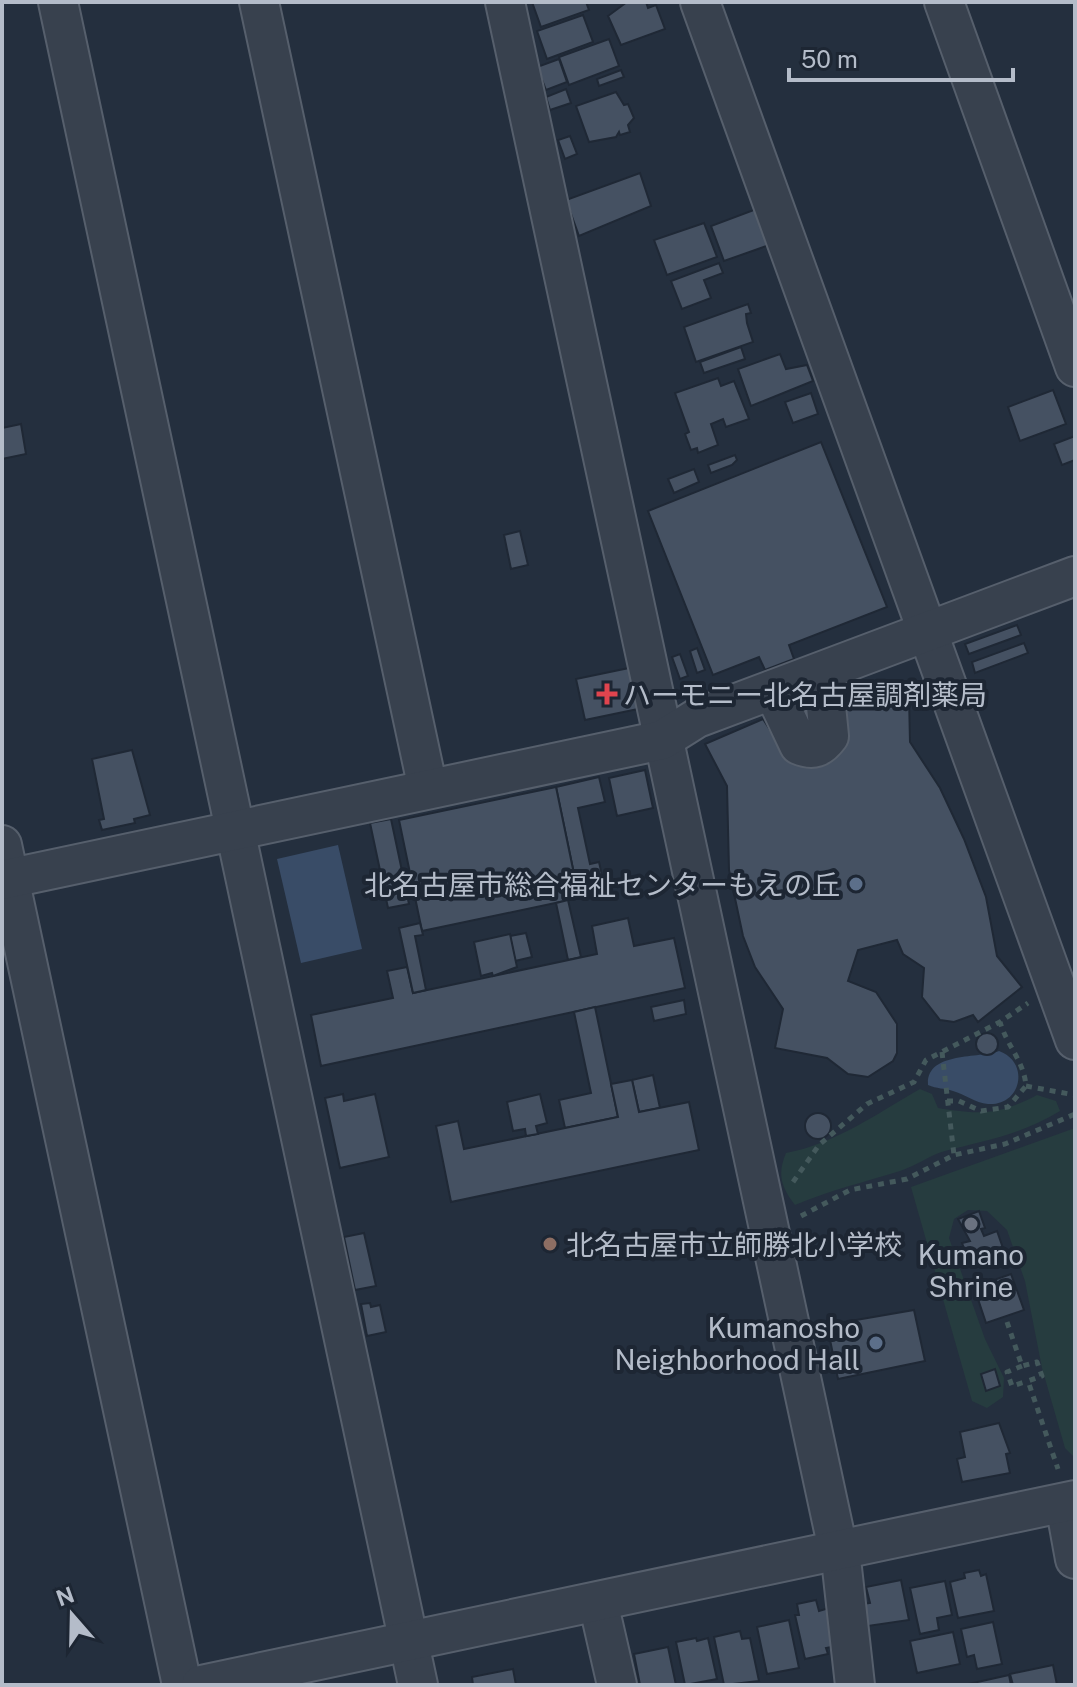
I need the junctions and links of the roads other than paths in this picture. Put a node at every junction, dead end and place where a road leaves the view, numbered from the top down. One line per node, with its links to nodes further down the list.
1 (58, 2): 13 (street)
2 (259, 2): 12 (street)
3 (505, 2): 11 (street)
4 (700, 2): 8 (street)
5 (944, 2): 6 (street)
6 (1075, 367)
7 (1075, 576): 8 (street)
8 (927, 633): 9 (street); 15 (street)
9 (817, 674): 10 (street); 10 (street)
10 (773, 690): 11 (street)
11 (662, 740): 12 (street); 17 (street)
12 (428, 789): 13 (street)
13 (237, 831): 14 (street); 20 (street)
14 (4, 868): 21 (street)
15 (1075, 1040)
16 (1067, 1494): 17 (street); 18 (street)
17 (837, 1552): 19 (street); 25 (street)
18 (1075, 1559)
19 (598, 1602): 20 (street); 24 (street)
20 (409, 1641): 22 (street); 23 (street)
21 (182, 1685)
22 (201, 1685)
23 (418, 1685)
24 (617, 1685)
25 (855, 1685)

